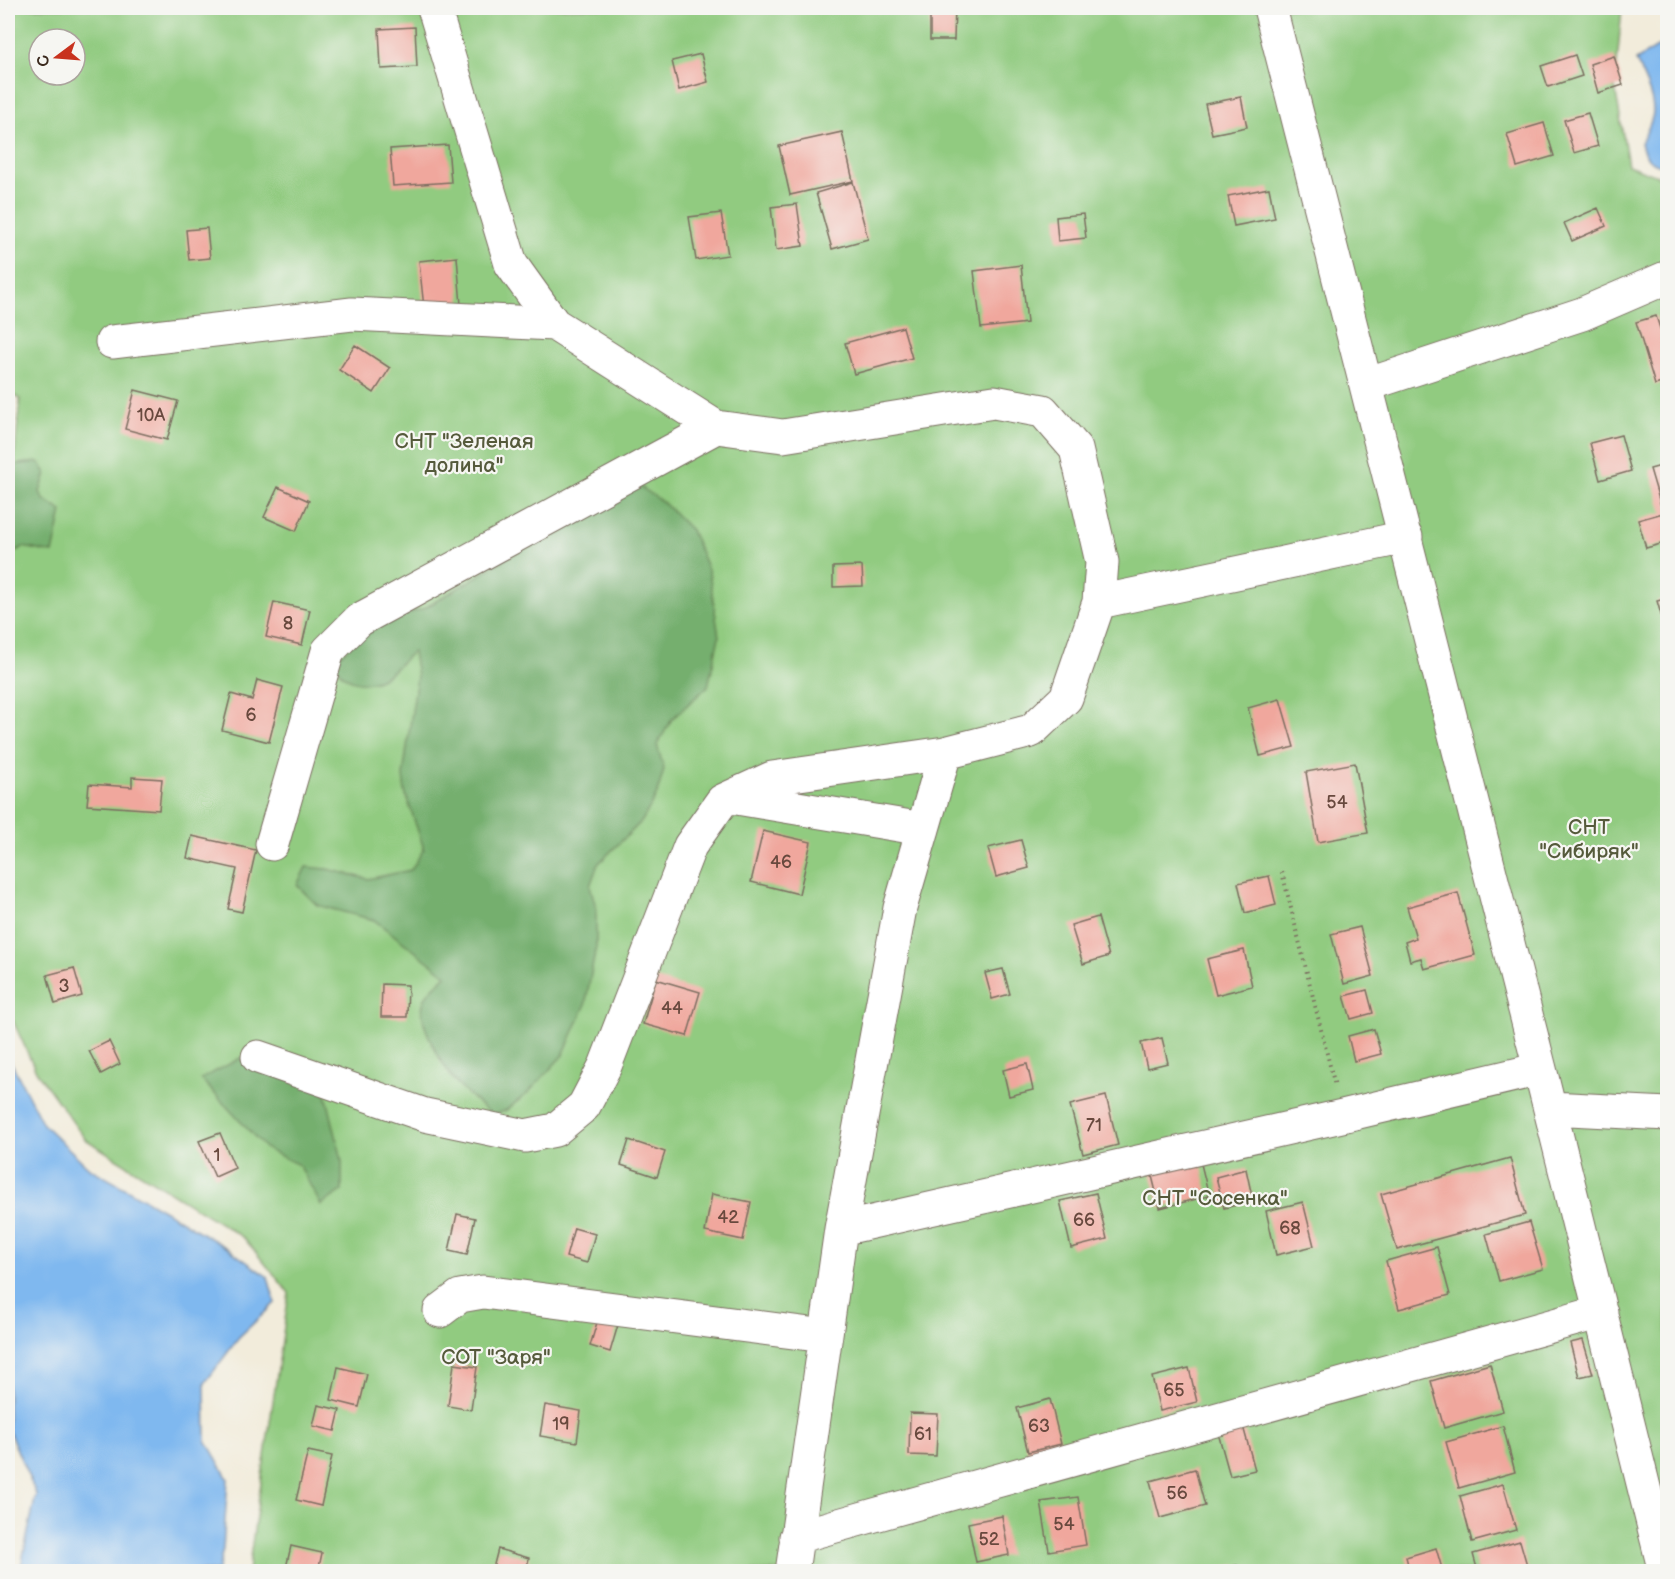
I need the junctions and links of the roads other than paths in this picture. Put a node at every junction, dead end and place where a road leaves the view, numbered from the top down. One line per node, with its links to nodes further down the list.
1 (434, 8): 4 (street)
2 (1270, 8): 6 (street)
3 (1668, 277): 6 (street)
4 (554, 324): 5 (street); 7 (street)
5 (112, 342)
6 (1366, 385): 8 (street)
7 (716, 427): 9 (street); 13 (street)
8 (1406, 537): 9 (street); 15 (street)
9 (1099, 602): 10 (street)
10 (945, 753): 11 (street); 12 (street)
11 (731, 797): 12 (street); 14 (street)
12 (923, 829): 18 (street)
13 (272, 844)
14 (258, 1058)
15 (1540, 1069): 16 (street); 18 (street)
16 (1550, 1108): 17 (street); 20 (street)
17 (1668, 1114)
18 (841, 1229): 21 (street)
19 (440, 1311): 21 (street)
20 (1601, 1312): 22 (street); 23 (street)
21 (825, 1336): 22 (street)
22 (796, 1537): 24 (street)
23 (1665, 1567)
24 (792, 1572)

